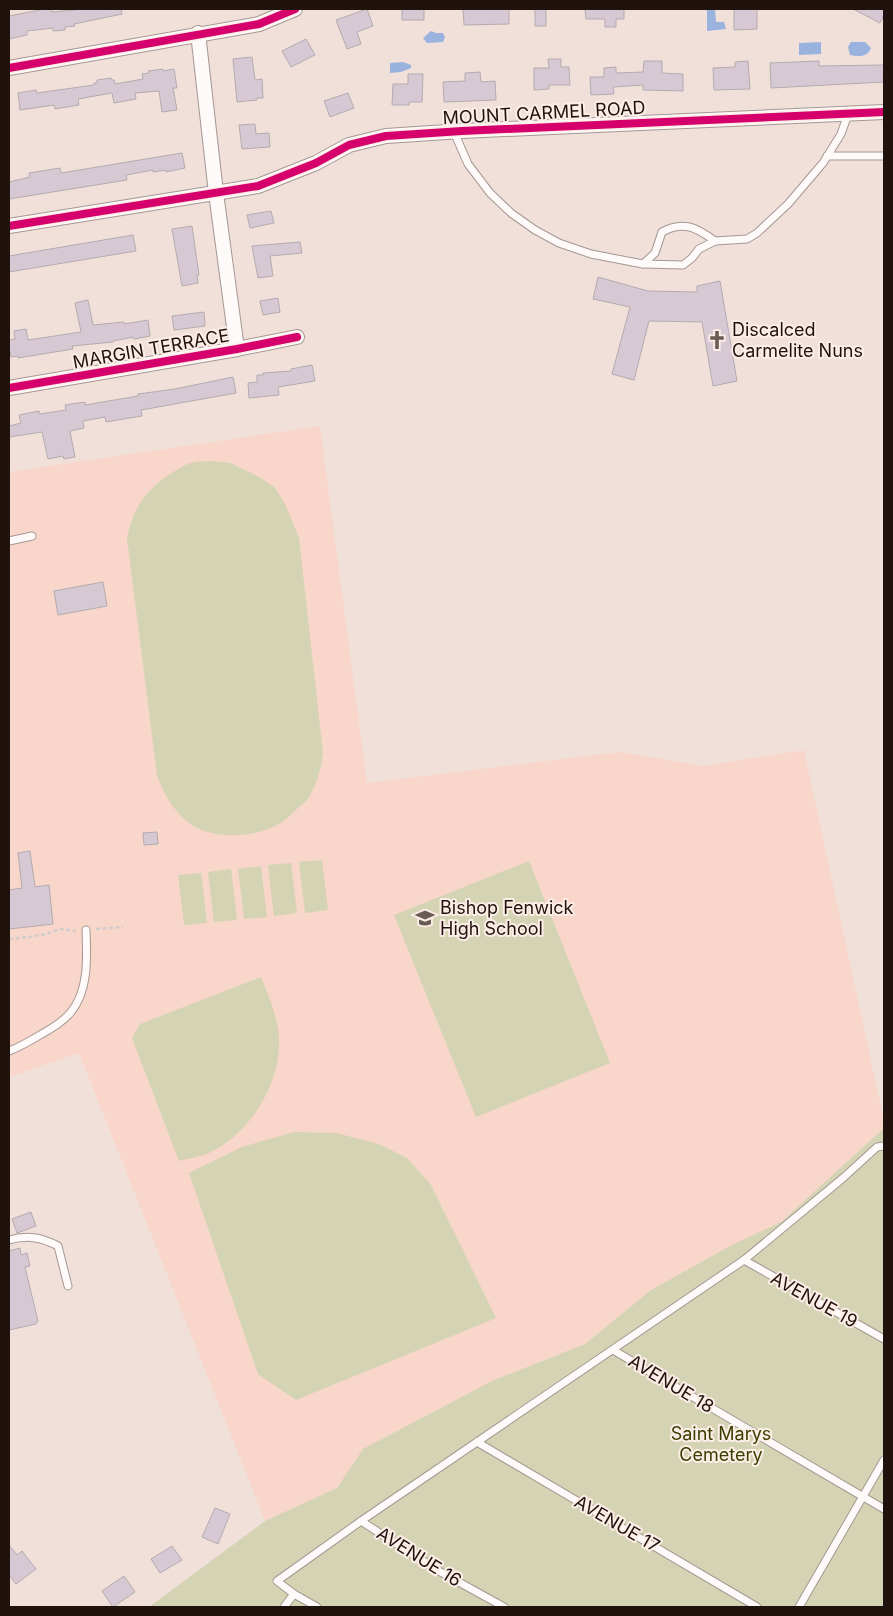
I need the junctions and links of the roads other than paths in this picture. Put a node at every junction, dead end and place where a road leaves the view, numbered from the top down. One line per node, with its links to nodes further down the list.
1 (295, 9): 2 (street)
2 (198, 33): 3 (street); 9 (street)
3 (9, 68)
4 (884, 112): 5 (street, MOUNT CARMEL ROAD)
5 (848, 114): 6 (street, MOUNT CARMEL ROAD); 7 (lane)
6 (454, 132): 9 (street, MOUNT CARMEL ROAD); 12 (lane)
7 (827, 156): 8 (lane); 11 (lane)
8 (884, 156)
9 (216, 193): 10 (street, MOUNT CARMEL ROAD); 14 (street)
10 (9, 226)
11 (716, 241): 12 (lane); 12 (lane)
12 (643, 264)
13 (297, 337): 14 (street, MARGIN TERRACE)
14 (237, 349): 15 (street, MARGIN TERRACE)
15 (9, 388)
16 (32, 536): 17 (lane)
17 (9, 541)
18 (86, 930): 19 (lane)
19 (9, 1051)
20 (884, 1146): 22 (lane)
21 (9, 1240): 23 (lane)
22 (744, 1260): 24 (lane, AVENUE 19); 25 (lane)
23 (68, 1286)
24 (884, 1339)
25 (613, 1350): 26 (lane); 28 (lane, AVENUE 18)
26 (477, 1442): 30 (lane); 35 (lane, AVENUE 17)
27 (884, 1460): 28 (lane)
28 (863, 1497): 29 (lane, AVENUE 18); 36 (lane)
29 (884, 1510)
30 (361, 1521): 31 (lane); 34 (lane, AVENUE 16)
31 (294, 1594): 32 (lane); 33 (lane)
32 (284, 1607)
33 (317, 1607)
34 (504, 1607)
35 (757, 1607)
36 (799, 1607)

